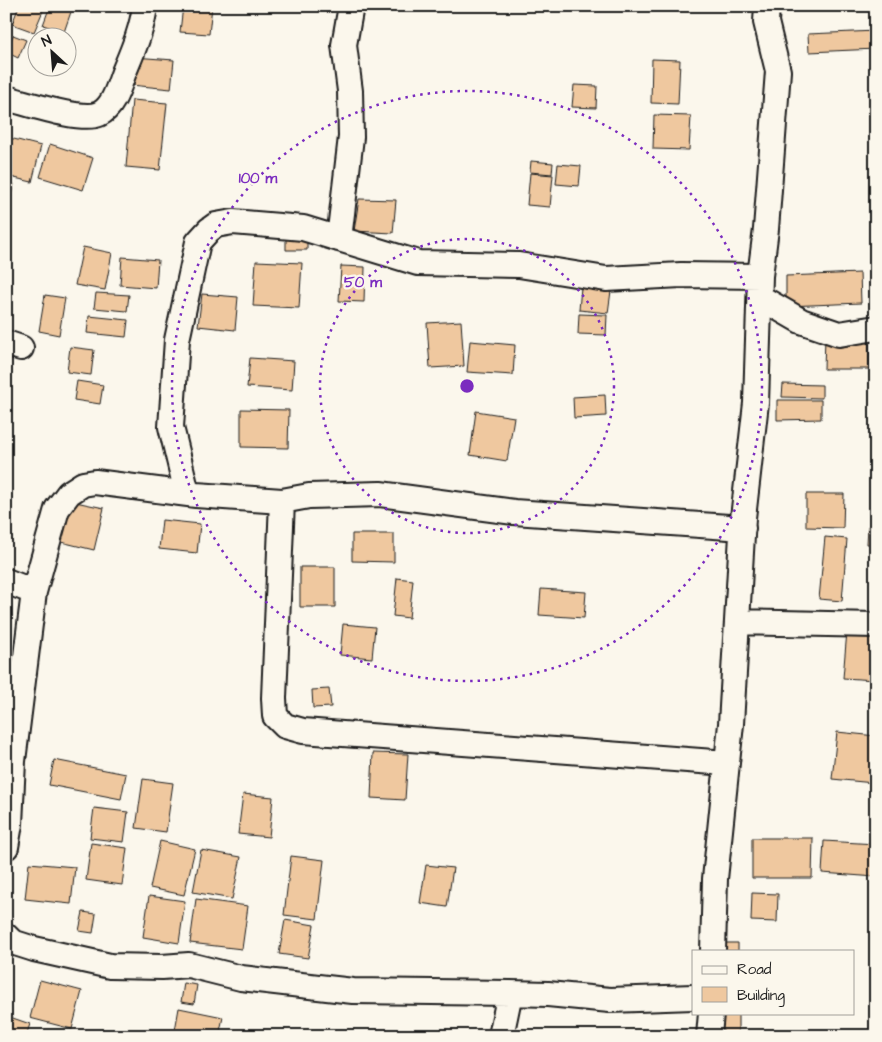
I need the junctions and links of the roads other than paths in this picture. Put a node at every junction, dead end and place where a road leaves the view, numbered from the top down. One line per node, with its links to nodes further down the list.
1 (144, 6): 4 (street)
2 (351, 6): 5 (street)
3 (767, 6): 6 (street)
4 (6, 98)
5 (339, 239): 6 (street); 8 (street)
6 (760, 287): 7 (street); 10 (street)
7 (876, 328)
8 (187, 493): 9 (street); 12 (street)
9 (282, 501): 10 (street); 15 (street)
10 (743, 528): 13 (street)
11 (6, 581): 12 (street)
12 (34, 592): 16 (street)
13 (737, 622): 14 (street); 15 (street)
14 (876, 625)
15 (727, 763): 18 (street)
16 (6, 848)
17 (6, 936): 19 (street)
18 (713, 950)
19 (510, 993): 20 (street); 22 (street)
20 (692, 997)
21 (711, 1014): 23 (street)
22 (501, 1036)
23 (708, 1036)

